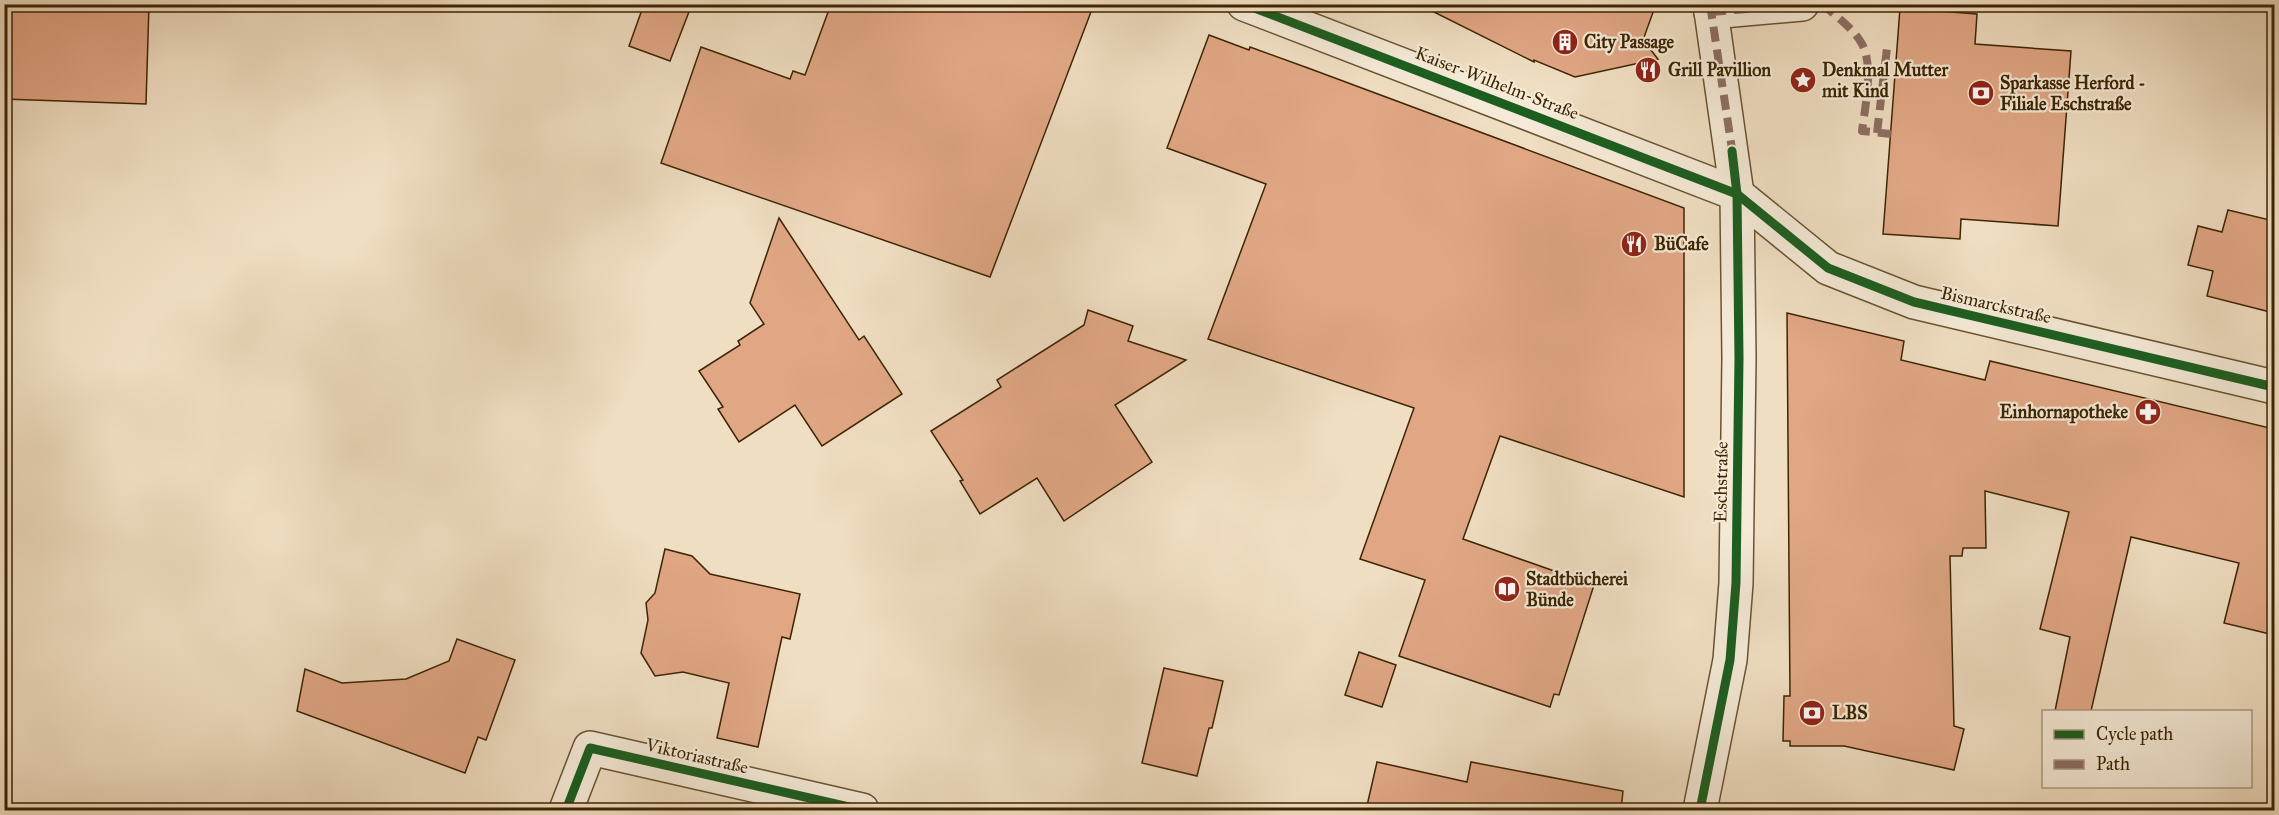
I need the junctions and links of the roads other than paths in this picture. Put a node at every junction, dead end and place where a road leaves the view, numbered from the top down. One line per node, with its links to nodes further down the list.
1 (1244, 4): 4 (street, Kaiser-Wilhelm-Straße)
2 (1802, 4): 3 (street)
3 (1710, 8): 4 (street, Eschstraße)
4 (1737, 194): 5 (street, Bismarckstraße); 8 (street, Eschstraße)
5 (2274, 387)
6 (566, 810): 7 (street, Viktoriastraße)
7 (862, 810)
8 (1700, 810)

